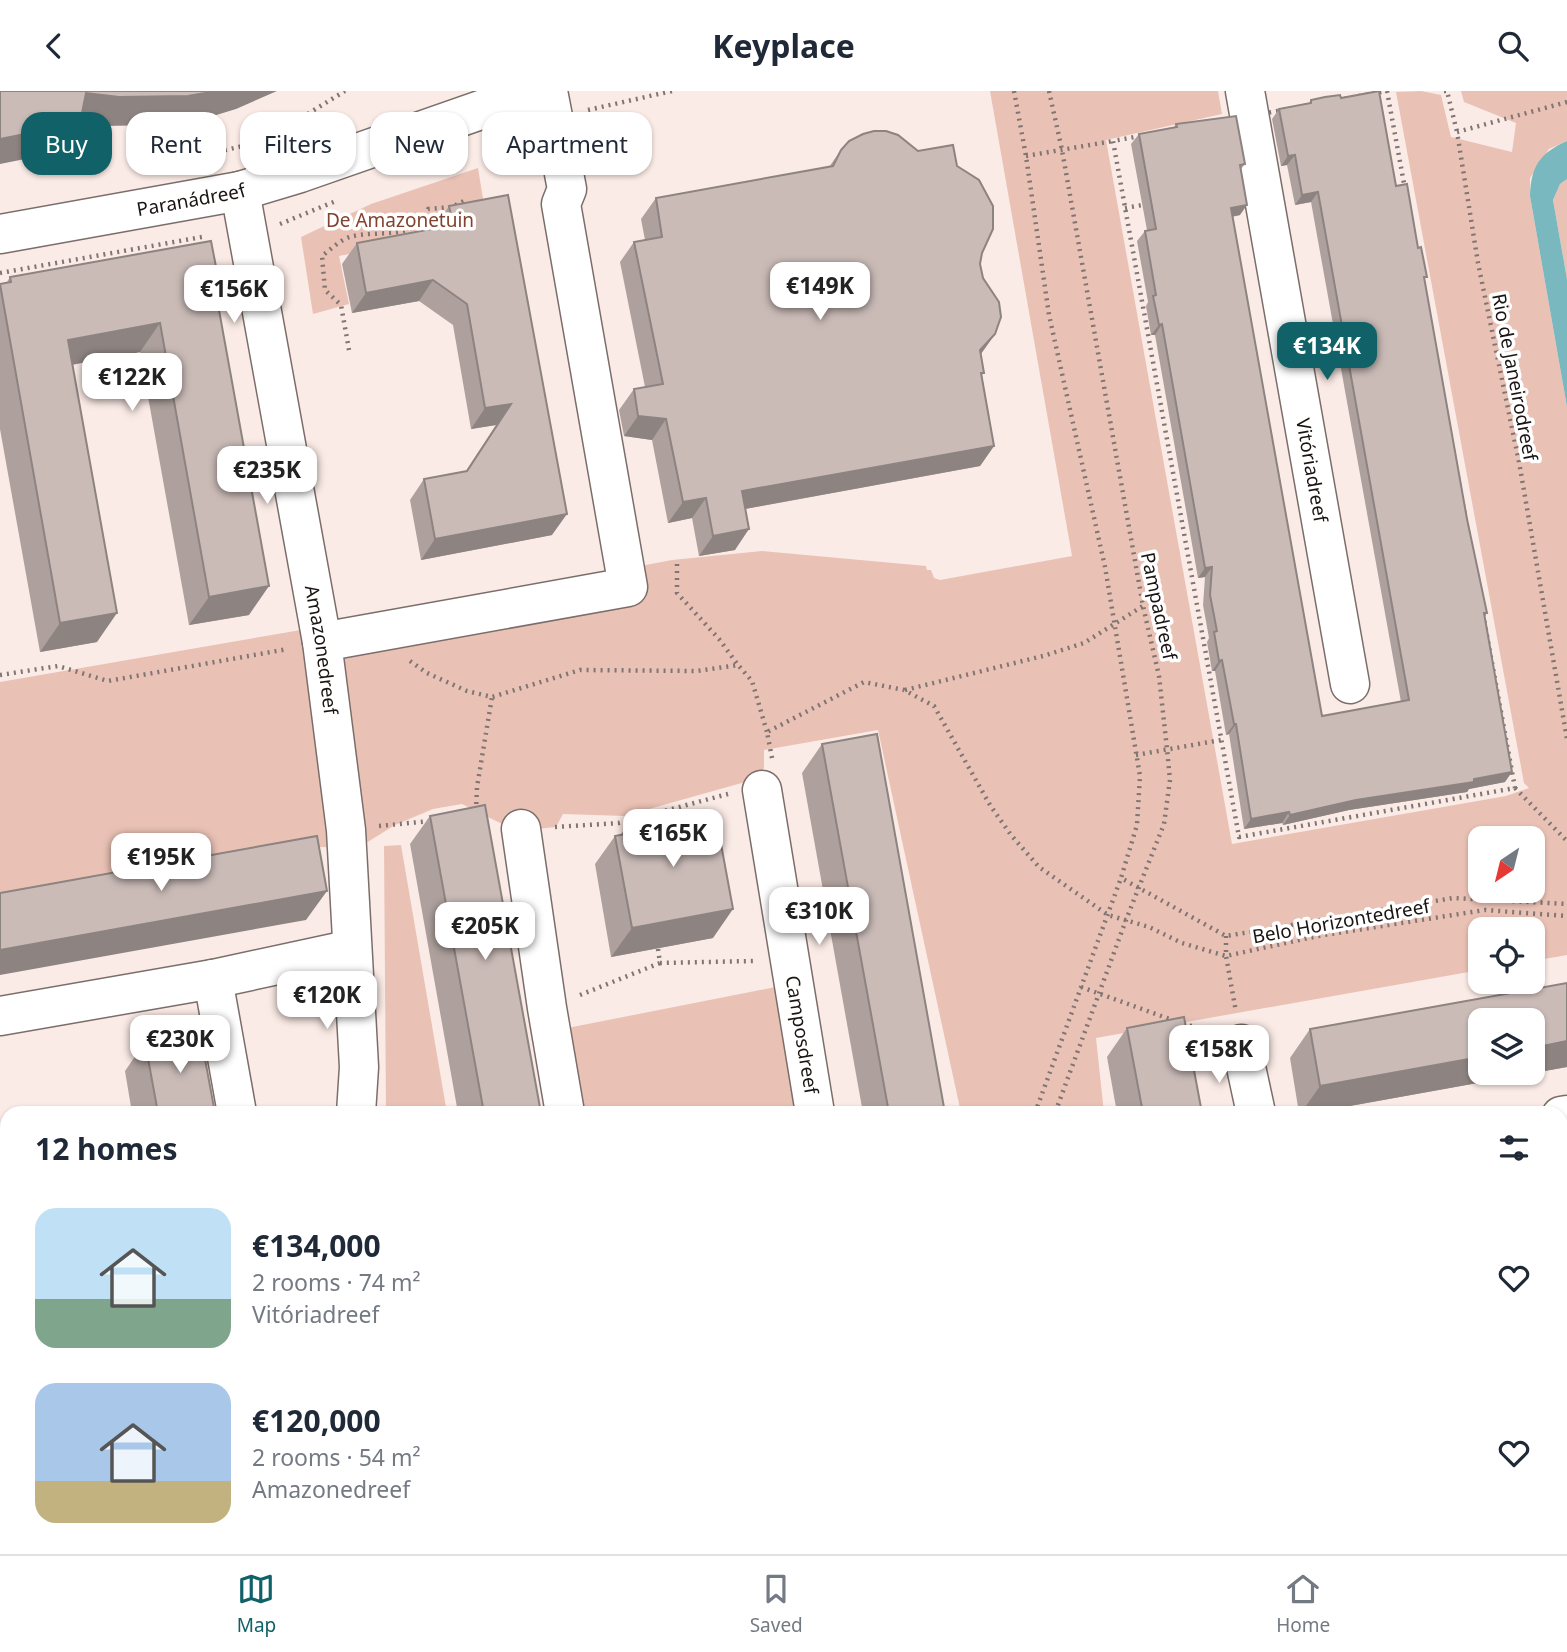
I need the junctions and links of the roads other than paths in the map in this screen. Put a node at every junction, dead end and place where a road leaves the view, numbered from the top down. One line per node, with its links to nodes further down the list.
1 (535, 91): 4 (street, Paranádreef)
2 (548, 91): 6 (street)
3 (1245, 91): 7 (street, Vitóriadreef)
4 (240, 191): 5 (street, Paranádreef); 6 (street, Amazonedreef)
5 (0, 234)
6 (322, 642): 10 (street, Amazonedreef)
7 (1350, 684)
8 (762, 790): 17 (street, Camposdreef)
9 (521, 829): 16 (street)
10 (352, 949): 11 (street); 15 (street, Amazonedreef)
11 (213, 979): 12 (street); 14 (street)
12 (0, 1016)
13 (1241, 1044): 18 (street)
14 (236, 1106)
15 (356, 1106)
16 (564, 1106)
17 (814, 1106)
18 (1254, 1106)

